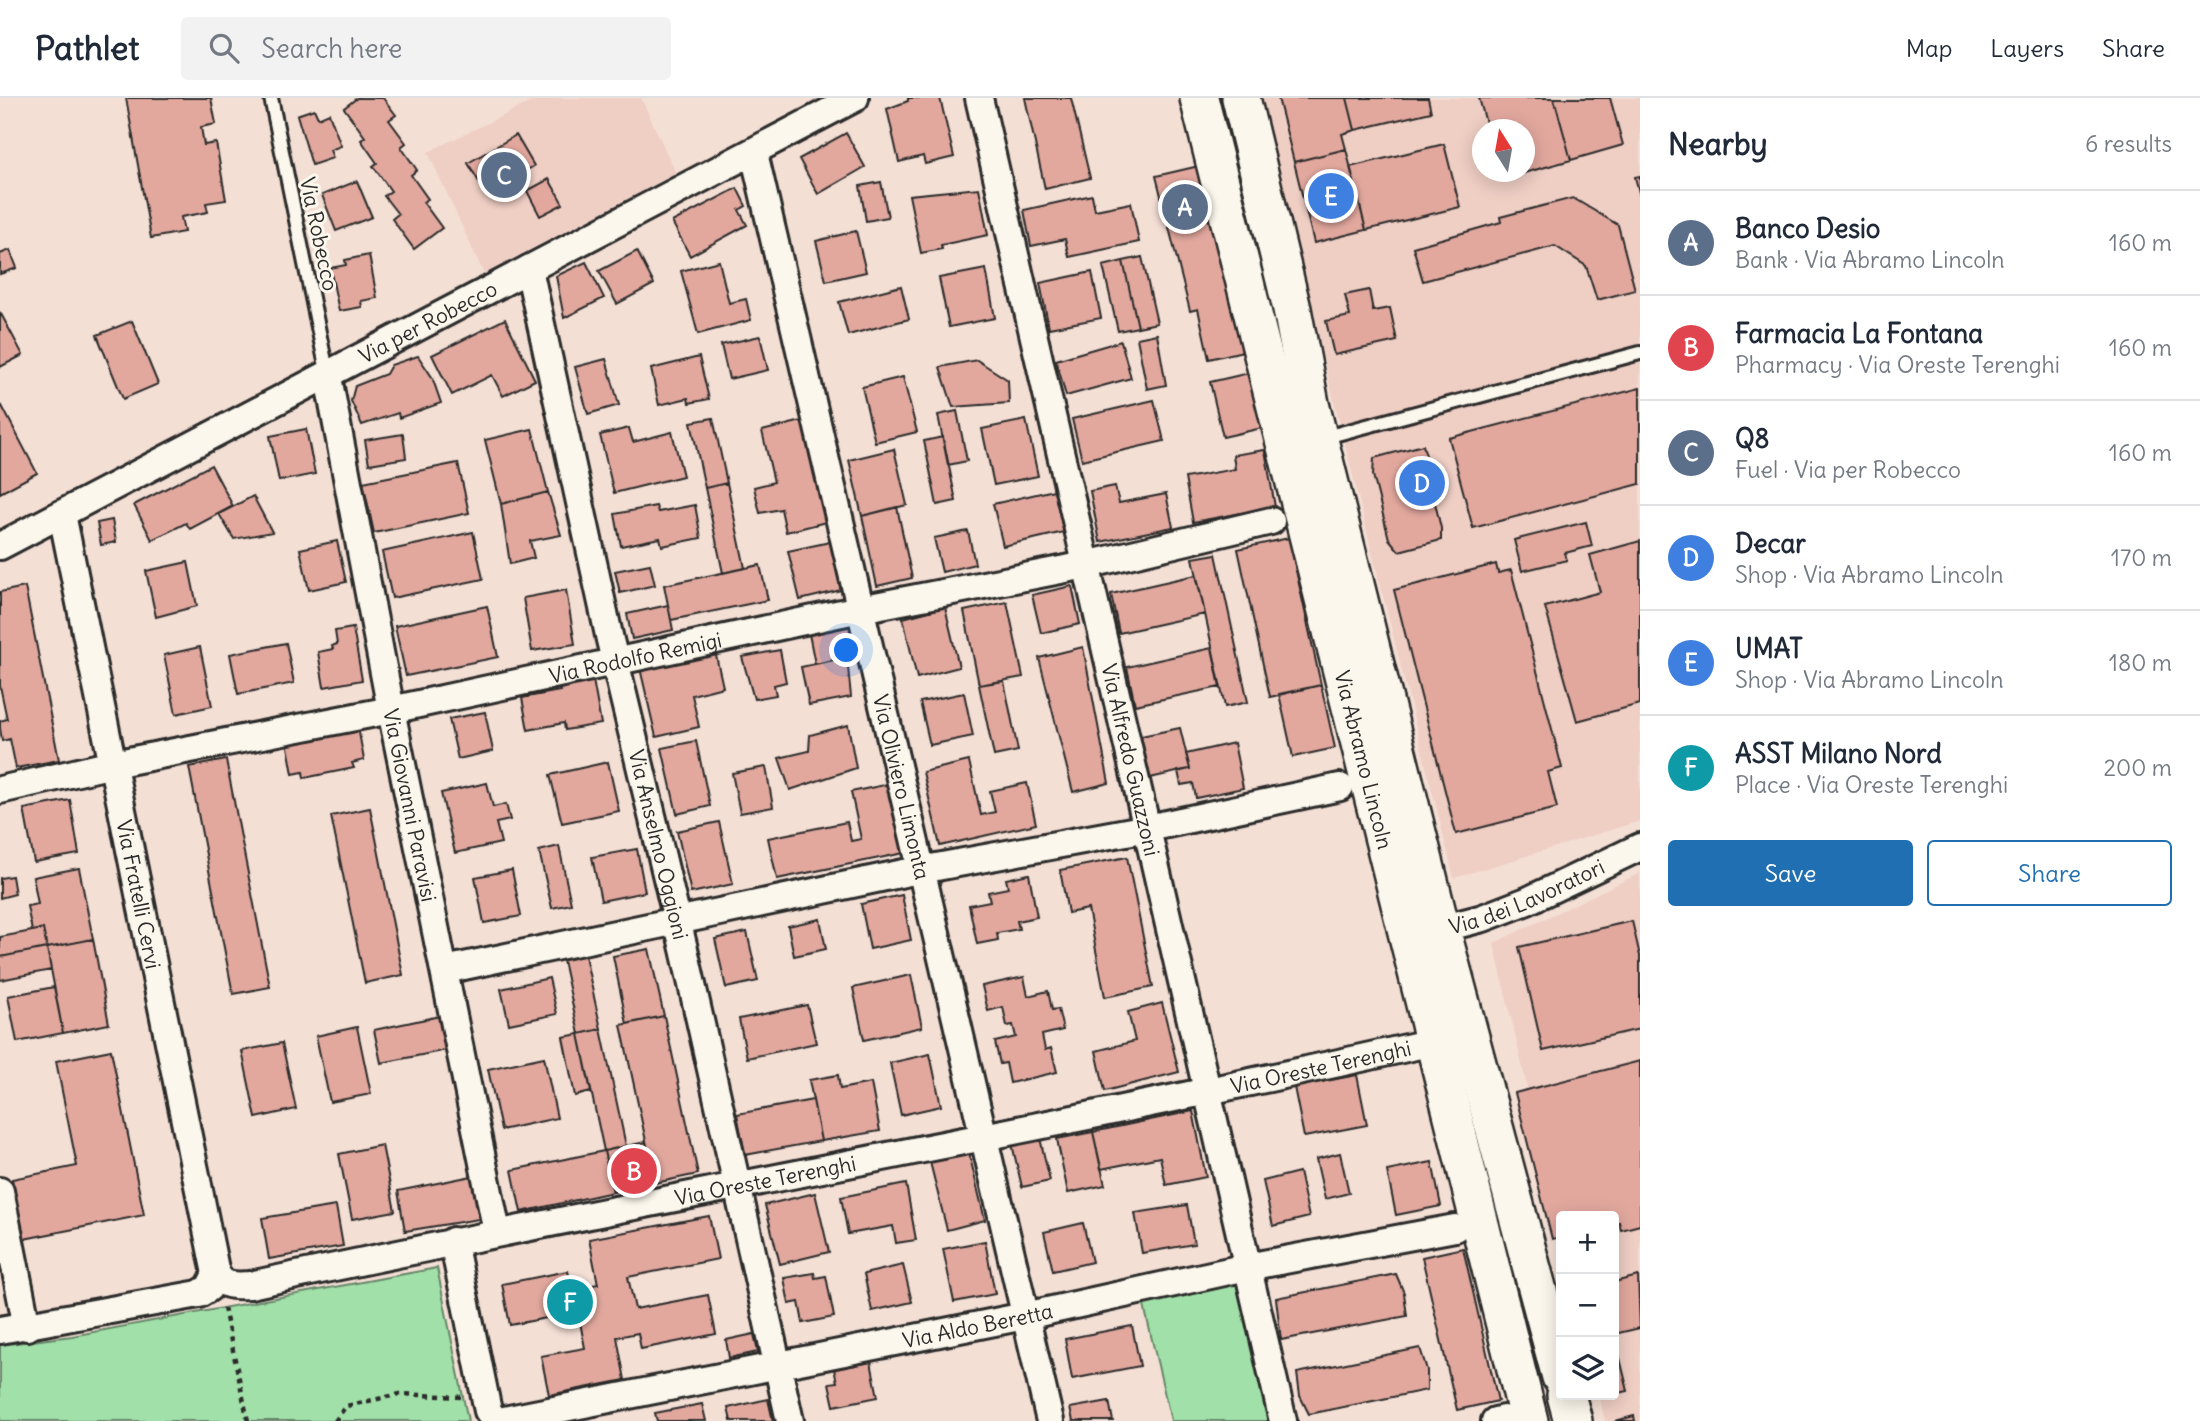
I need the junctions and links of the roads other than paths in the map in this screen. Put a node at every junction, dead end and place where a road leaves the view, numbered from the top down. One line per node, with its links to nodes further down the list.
1 (271, 98): 9 (lane, Via Robecco)
2 (855, 98): 6 (street, Via per Robecco)
3 (979, 98): 14 (street, Via Alfredo Guazzoni)
4 (1199, 98): 25 (main road, Via Abramo Lincoln)
5 (1241, 98): 10 (main road, Via Abramo Lincoln)
6 (754, 153): 7 (street, Via per Robecco); 15 (street, Via Oliviero Limonta)
7 (529, 269): 9 (street, Via per Robecco); 16 (street, Via Anselmo Oggioni)
8 (1640, 353): 10 (lane)
9 (328, 377): 11 (street, Via per Robecco); 17 (street, Via Giovanni Paravisi)
10 (1318, 439): 25 (main road, Via Abramo Lincoln)
11 (62, 514): 13 (street, Via per Robecco); 18 (street, Via Fratelli Cervi)
12 (1271, 521): 14 (street, Via Rodolfo Remigi)
13 (0, 547)
14 (1086, 565): 15 (street, Via Rodolfo Remigi); 21 (street, Via Alfredo Guazzoni)
15 (860, 609): 16 (street, Via Rodolfo Remigi); 23 (street, Via Oliviero Limonta)
16 (615, 660): 17 (street, Via Rodolfo Remigi); 24 (street, Via Anselmo Oggioni)
17 (391, 710): 18 (street, Via Rodolfo Remigi); 26 (street, Via Giovanni Paravisi)
18 (113, 764): 20 (street, Via Rodolfo Remigi); 37 (street, Via Fratelli Cervi)
19 (1340, 787): 21 (street)
20 (0, 790)
21 (1148, 828): 23 (street); 28 (street, Via Alfredo Guazzoni)
22 (1640, 847): 25 (street, Via dei Lavoratori)
23 (922, 869): 24 (street); 29 (street, Via Oliviero Limonta)
24 (677, 921): 26 (street); 31 (street, Via Anselmo Oggioni)
25 (1424, 933): 27 (main road, Via Abramo Lincoln); 30 (main road, Via Abramo Lincoln)
26 (444, 970): 34 (street, Via Giovanni Paravisi)
27 (1433, 1042): 28 (street, Via Oreste Terenghi); 30 (main road); 44 (main road, Via Abramo Lincoln)
28 (1207, 1093): 29 (street, Via Oreste Terenghi); 36 (street, Via Alfredo Guazzoni)
29 (984, 1135): 31 (street, Via Oreste Terenghi); 38 (street, Via Oliviero Limonta)
30 (1508, 1170): 41 (main road, Via Abramo Lincoln)
31 (736, 1186): 34 (street, Via Oreste Terenghi); 42 (street, Via Anselmo Oggioni)
32 (0, 1191): 39 (street)
33 (1455, 1228): 36 (street, Via Aldo Beretta)
34 (497, 1232): 35 (street, Via Oreste Terenghi)
35 (453, 1241): 37 (street, Via Oreste Terenghi); 45 (street)
36 (1247, 1267): 38 (street, Via Aldo Beretta); 48 (street, Via Alfredo Guazzoni)
37 (216, 1274): 39 (street)
38 (1026, 1316): 42 (street, Via Aldo Beretta); 47 (street, Via Oliviero Limonta)
39 (27, 1327): 40 (street)
40 (0, 1330)
41 (1556, 1357)
42 (777, 1365): 45 (street, Via Aldo Beretta); 46 (street, Via Anselmo Oggioni)
43 (1567, 1400): 49 (main road)
44 (1509, 1420)
45 (498, 1421)
46 (790, 1421)
47 (1050, 1421)
48 (1283, 1421)
49 (1573, 1421)

